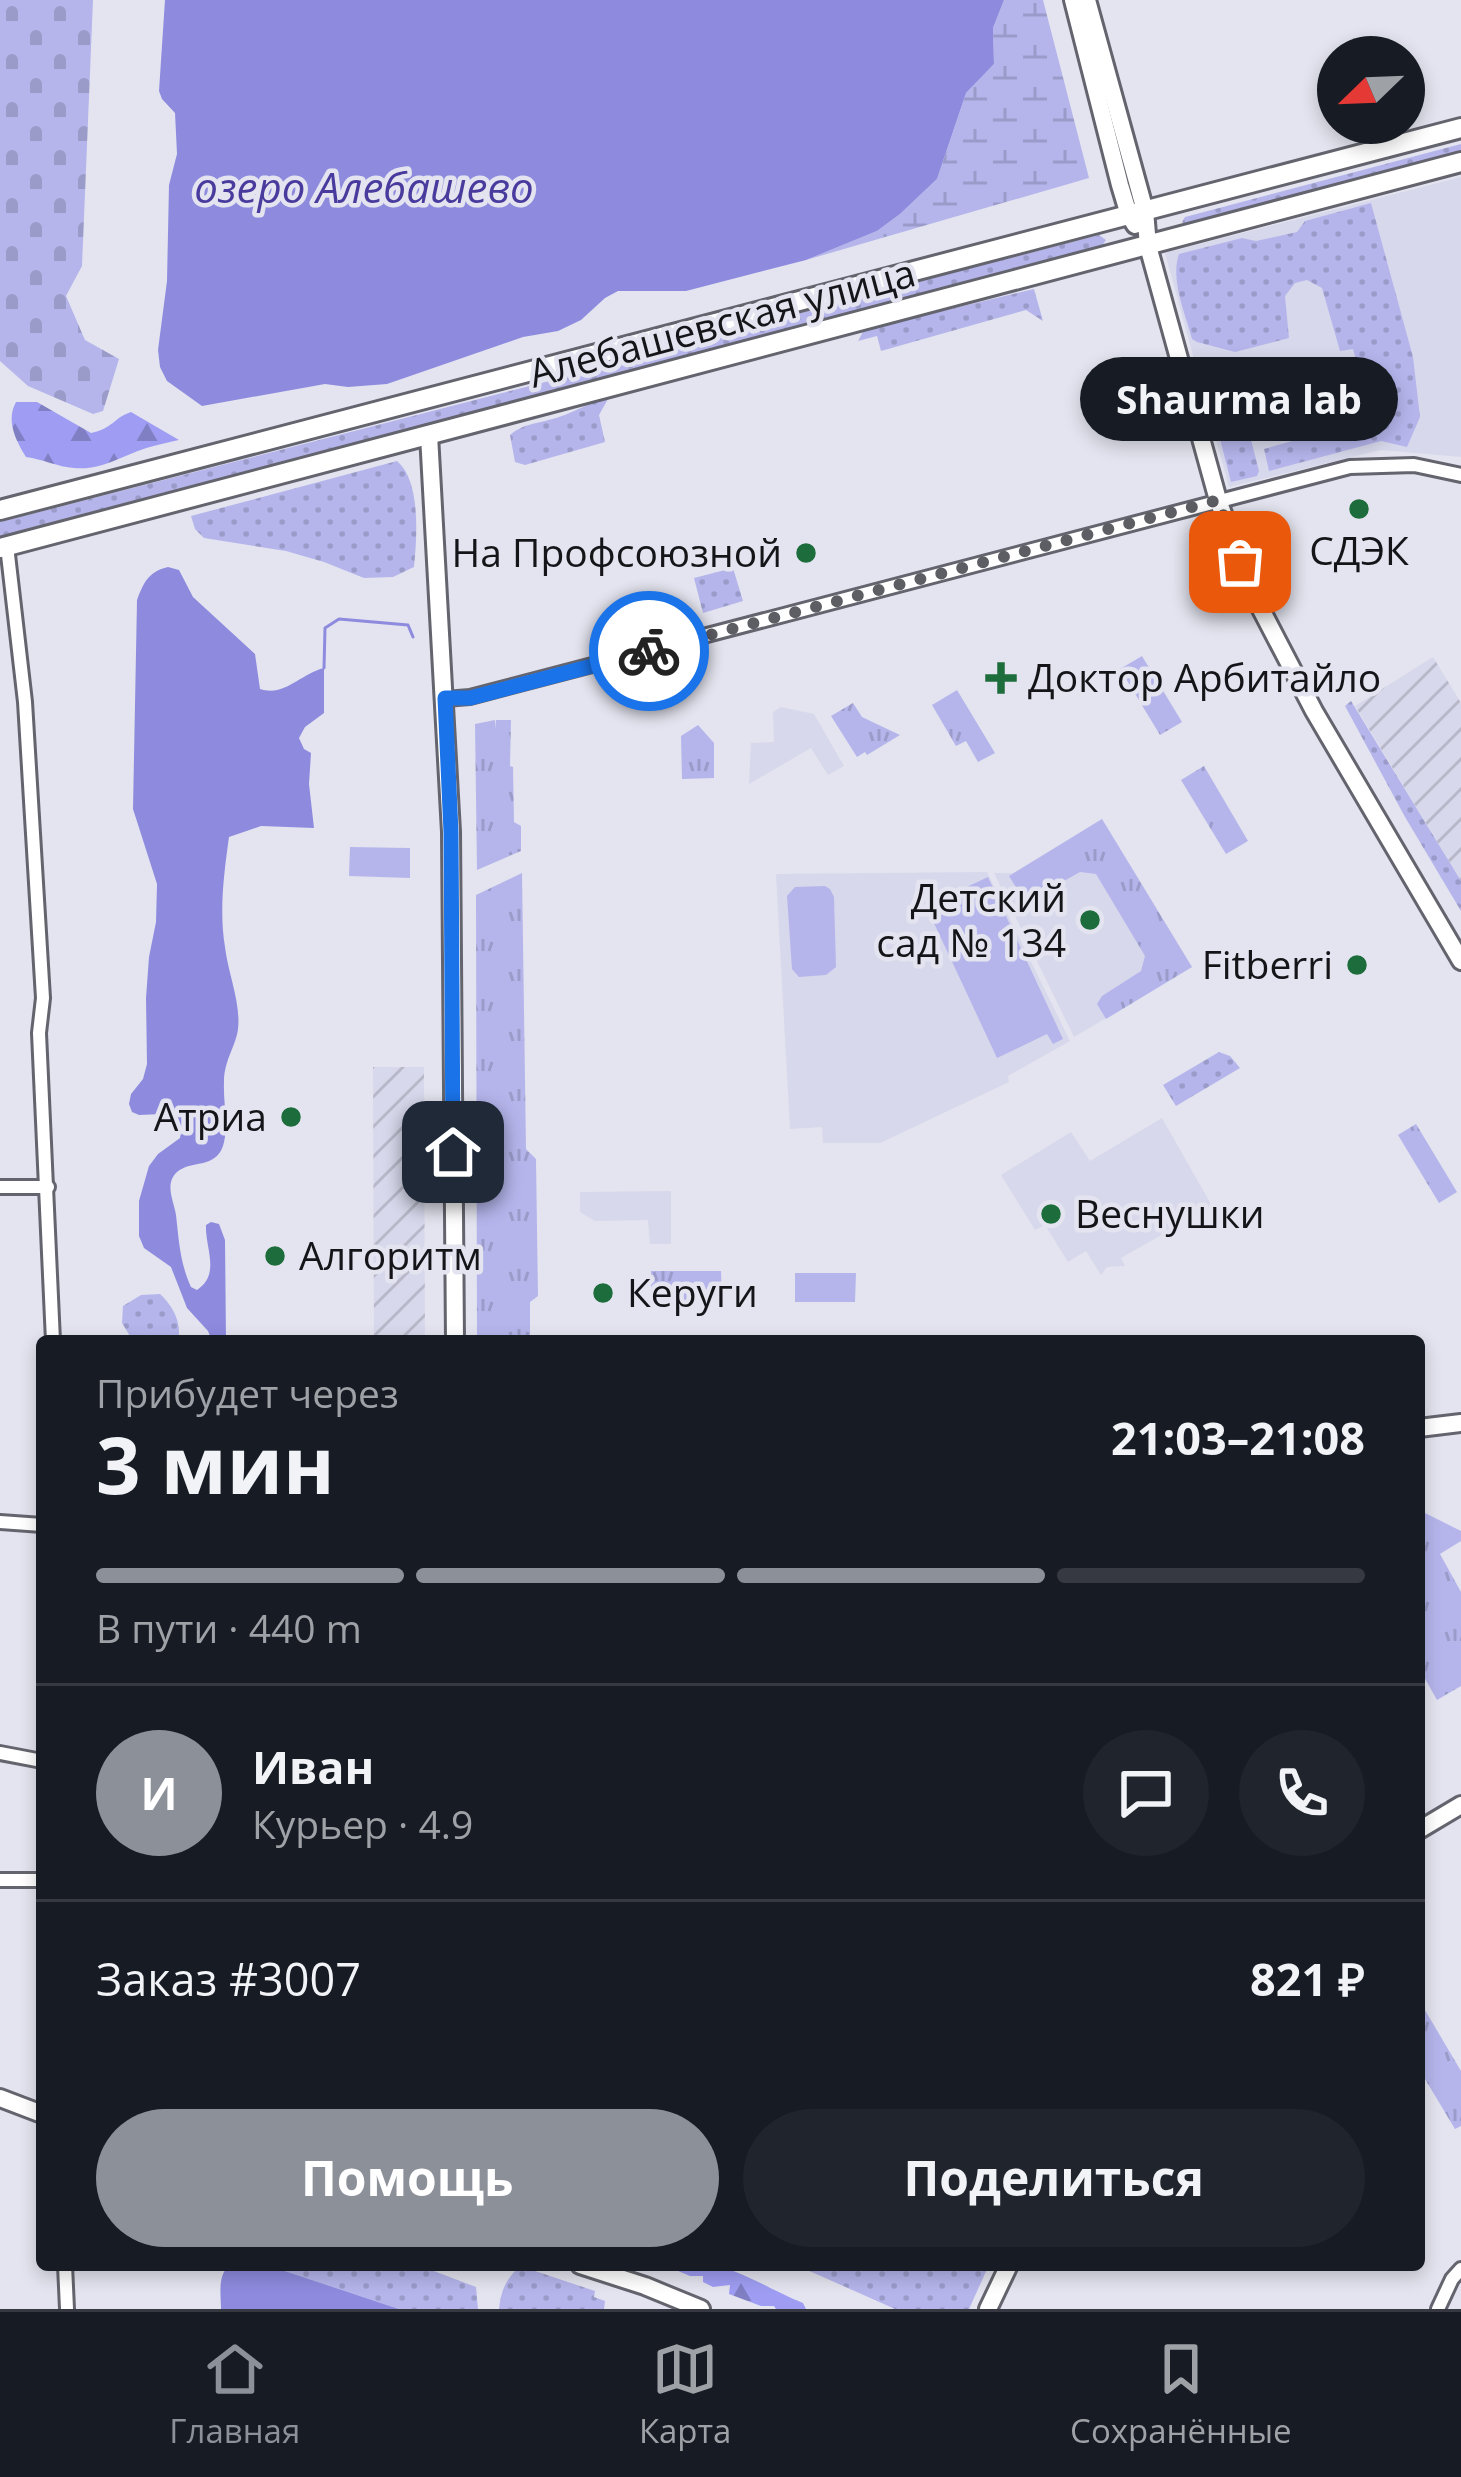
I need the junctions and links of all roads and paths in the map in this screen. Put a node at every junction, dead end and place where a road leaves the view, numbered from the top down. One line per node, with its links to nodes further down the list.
1 (1073, 0): 5 (main road)
2 (1087, 0): 5 (main road)
3 (1461, 128): 5 (main road, Алебашевская улица)
4 (1461, 162): 6 (main road, Алебашевская улица)
5 (1137, 213): 6 (main road); 7 (main road, Алебашевская улица)
6 (1148, 246): 8 (main road, Алебашевская улица); 11 (main road)
7 (855, 287): 8 (main road); 12 (main road, Алебашевская улица)
8 (863, 320): 9 (main road, Алебашевская улица)
9 (429, 435): 13 (main road, Алебашевская улица); 14 (main road)
10 (1461, 475): 11 (street)
11 (1218, 500): 14 (street); 15 (main road)
12 (0, 510)
13 (3, 547): 17 (street)
14 (445, 698): 19 (main road)
15 (1461, 961)
16 (0, 1186): 17 (street)
17 (47, 1187): 18 (street)
18 (53, 1335)
19 (455, 1335)
20 (1461, 1423): 21 (main road)
21 (1425, 1427)
22 (0, 1522): 23 (street)
23 (36, 1525)
24 (0, 1753): 25 (street)
25 (36, 1760)
26 (1461, 1805): 27 (main road)
27 (1425, 1826)
28 (0, 1880): 29 (street)
29 (36, 1880)
30 (0, 2098): 32 (main road)
31 (0, 2112): 33 (main road)
32 (36, 2112)
33 (36, 2114)
34 (1461, 2269): 41 (street)
35 (65, 2271): 38 (street)
36 (621, 2271): 39 (main road)
37 (1006, 2271): 40 (main road)
38 (67, 2309)
39 (701, 2309)
40 (988, 2309)
41 (1438, 2309)

